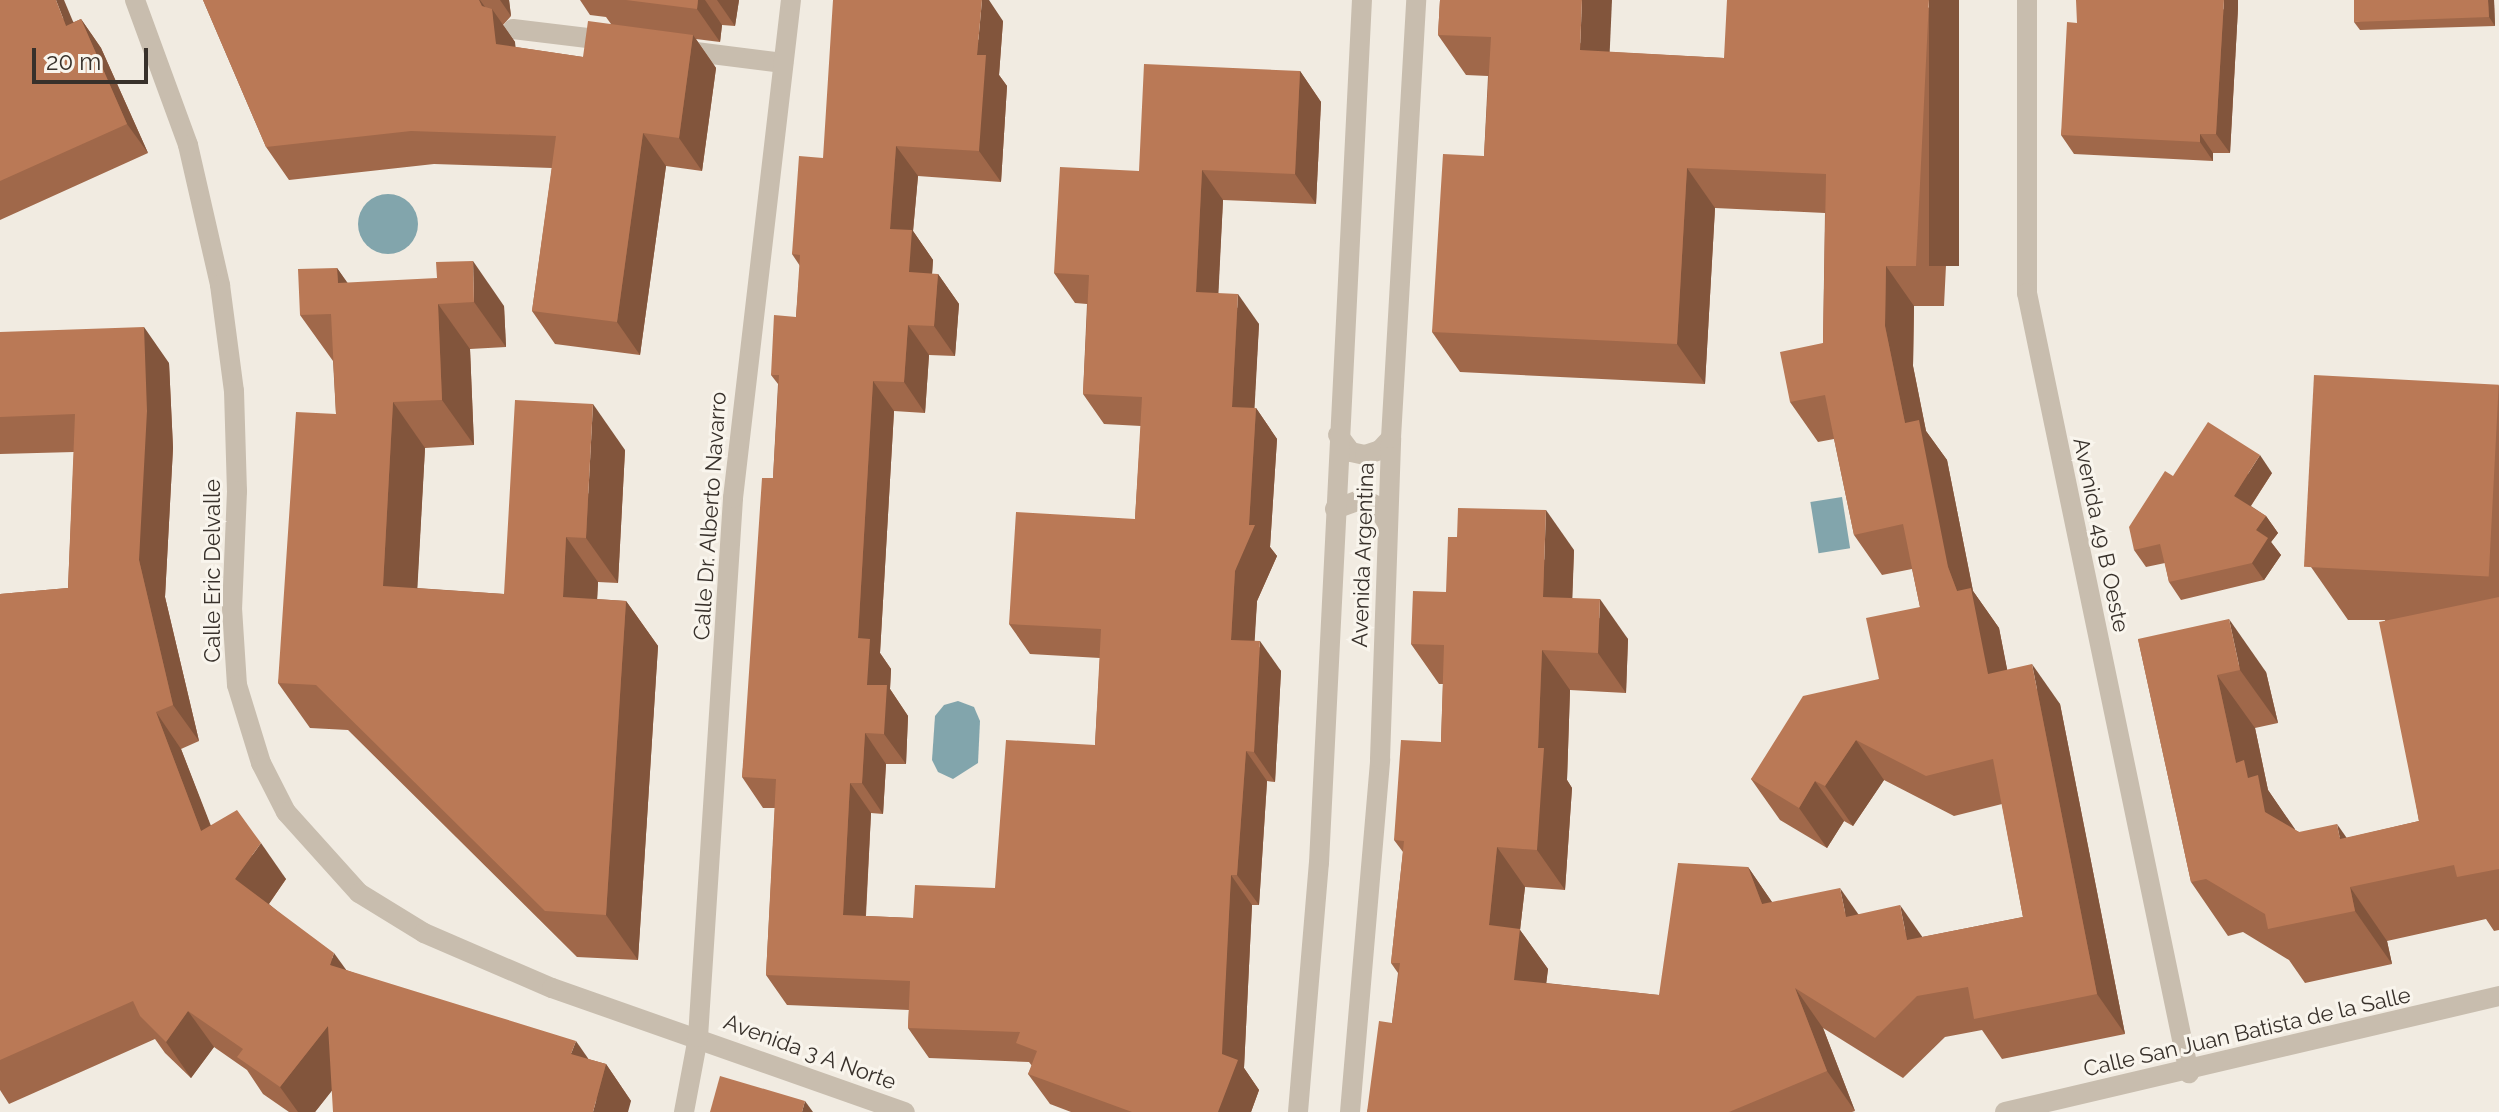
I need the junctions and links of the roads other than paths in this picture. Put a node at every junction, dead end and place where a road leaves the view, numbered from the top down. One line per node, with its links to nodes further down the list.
1 (135, 0): 15 (street, Calle Eric Delvalle)
2 (791, 0): 9 (street, Calle Dr. Alberto Navarro)
3 (1362, 0): 10 (street, Avenida Argentina)
4 (1416, 0): 11 (street, Avenida Argentina)
5 (2027, 0): 16 (street, Avenida 49 B Oeste)
6 (513, 29): 7 (street)
7 (633, 44)
8 (663, 48): 9 (street)
9 (783, 63): 15 (street, Calle Dr. Alberto Navarro)
10 (1338, 435): 11 (street); 12 (street, Avenida Argentina)
11 (1391, 438): 13 (street, Avenida Argentina)
12 (1335, 509): 13 (street); 19 (street, Avenida Argentina)
13 (1387, 523): 20 (street, Avenida Argentina)
14 (2499, 996): 16 (street, Calle San Juan Batista de la Salle)
15 (698, 1037): 17 (street, Calle Dr. Alberto Navarro); 18 (street, Avenida 3 A Norte)
16 (2189, 1073): 21 (street, Calle San Juan Batista de la Salle)
17 (684, 1112)
18 (905, 1112)
19 (1298, 1112)
20 (1350, 1112)
21 (2005, 1112)

